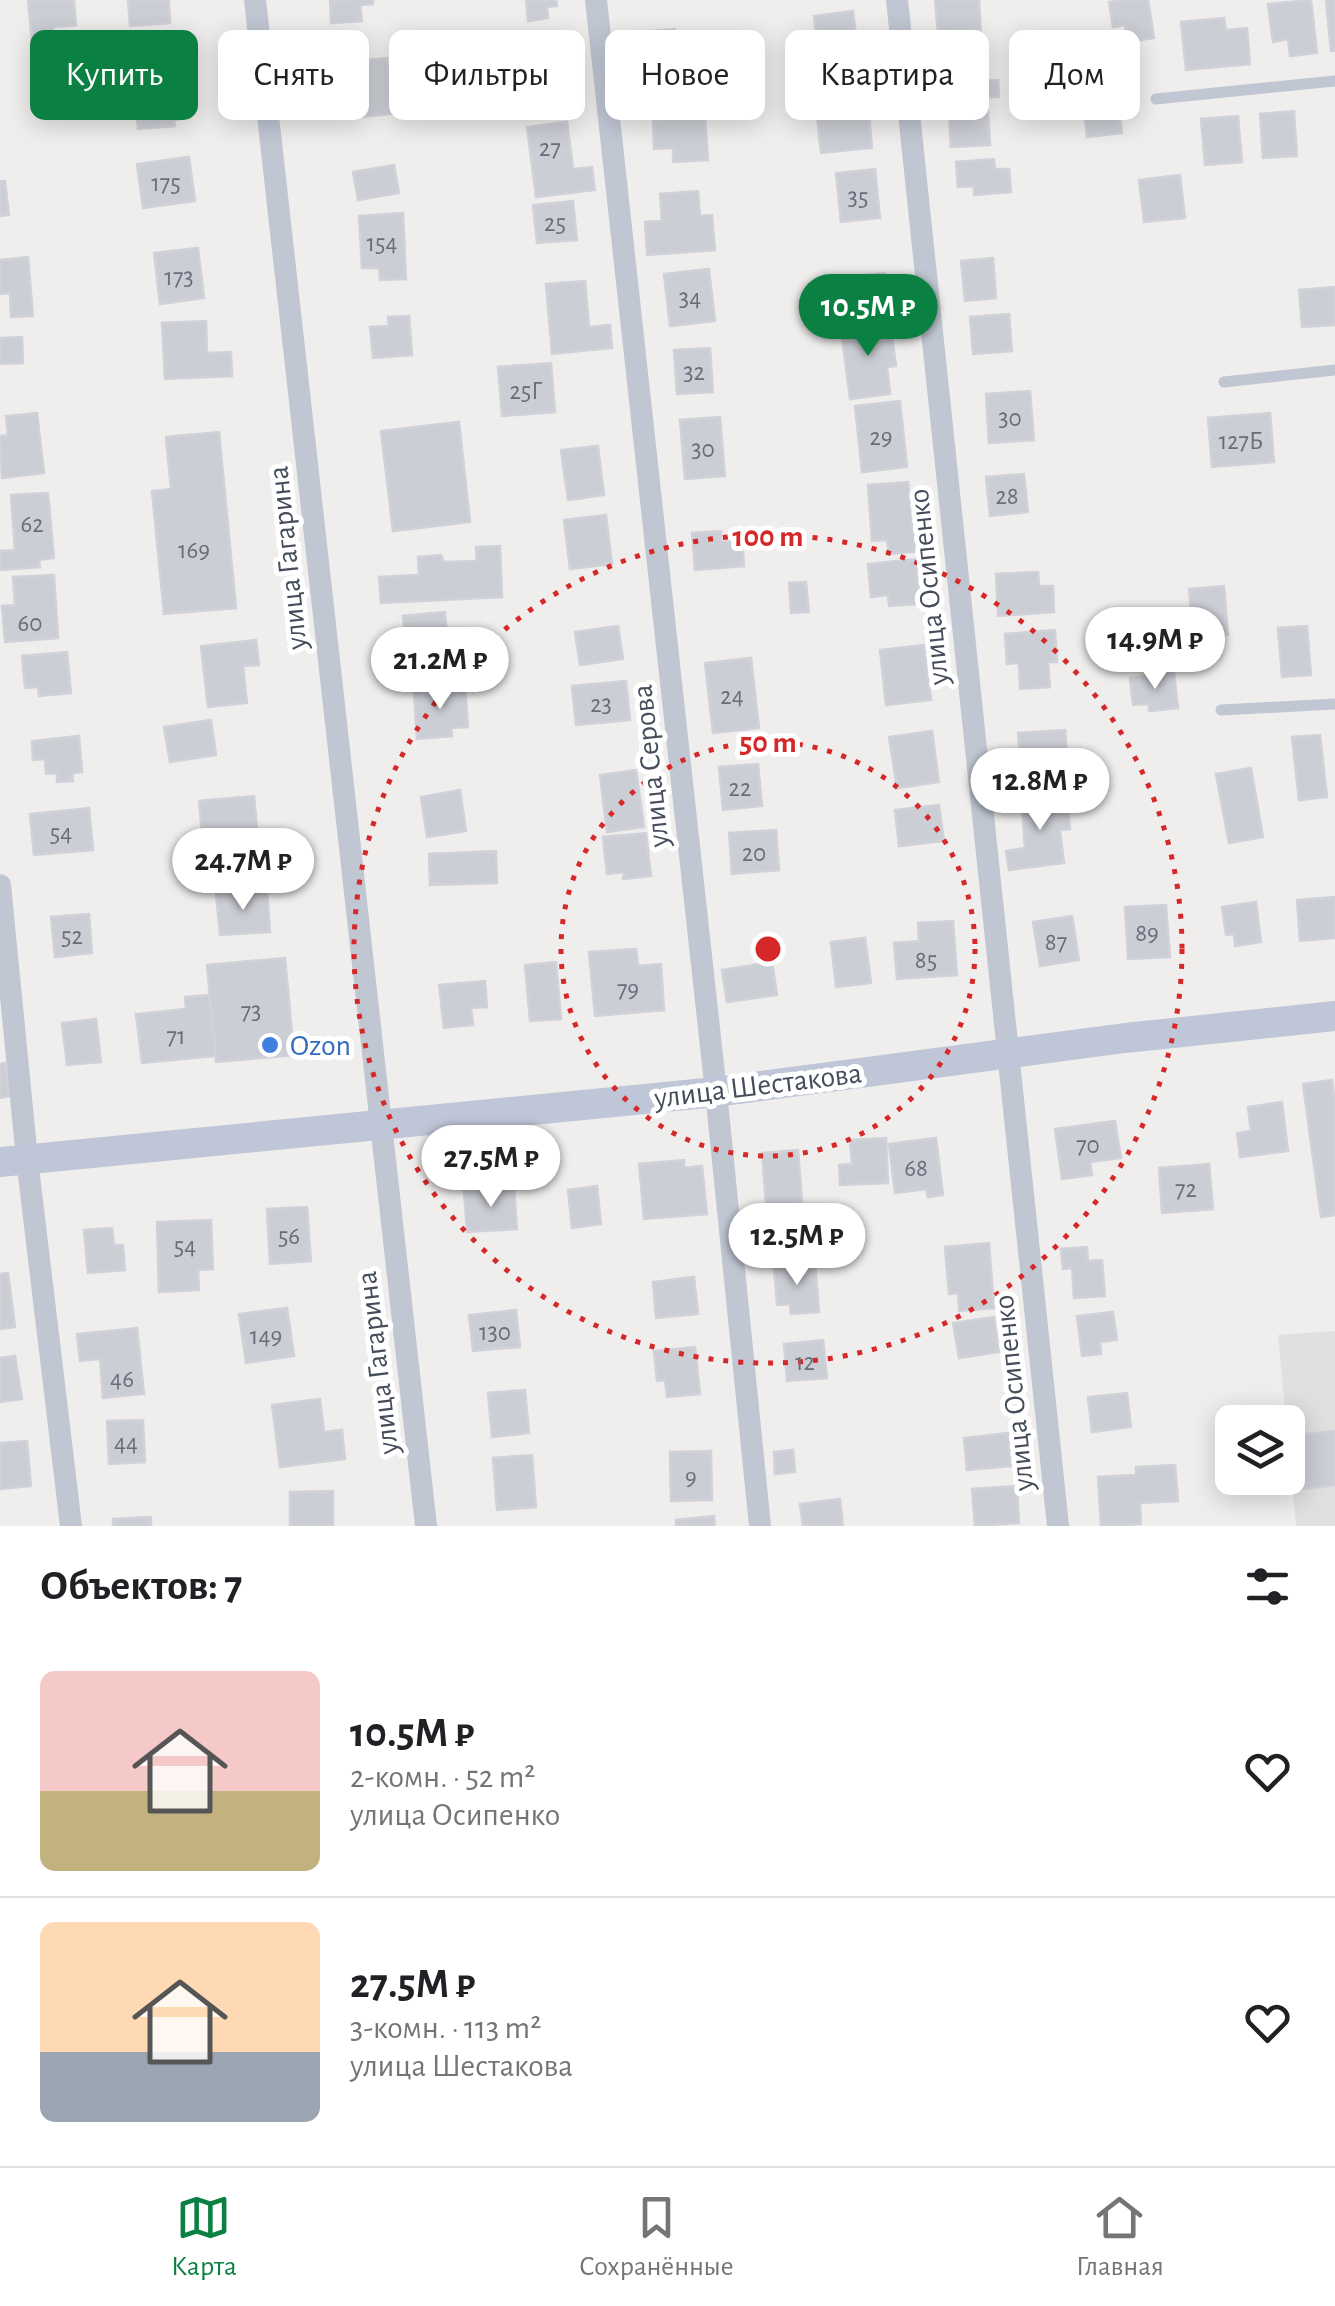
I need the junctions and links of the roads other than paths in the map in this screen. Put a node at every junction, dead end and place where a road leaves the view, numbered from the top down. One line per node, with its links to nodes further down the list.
1 (256, 0): 14 (street, улица Гагарина)
2 (596, 0): 13 (street, улица Серова)
3 (897, 0): 12 (street, улица Осипенко)
4 (1335, 81): 5 (lane)
5 (1156, 99)
6 (1335, 370): 7 (lane)
7 (1224, 382)
8 (1335, 704): 9 (lane)
9 (1221, 710)
10 (0, 885): 15 (street)
11 (1335, 1016): 12 (main road, улица Шестакова)
12 (1007, 1054): 13 (main road, улица Шестакова); 19 (street, улица Осипенко)
13 (716, 1092): 14 (main road, улица Шестакова); 18 (street, улица Серова)
14 (380, 1124): 15 (main road, улица Шестакова); 17 (street, улица Гагарина)
15 (13, 1161): 16 (street)
16 (71, 1526)
17 (426, 1526)
18 (760, 1526)
19 (1058, 1526)

